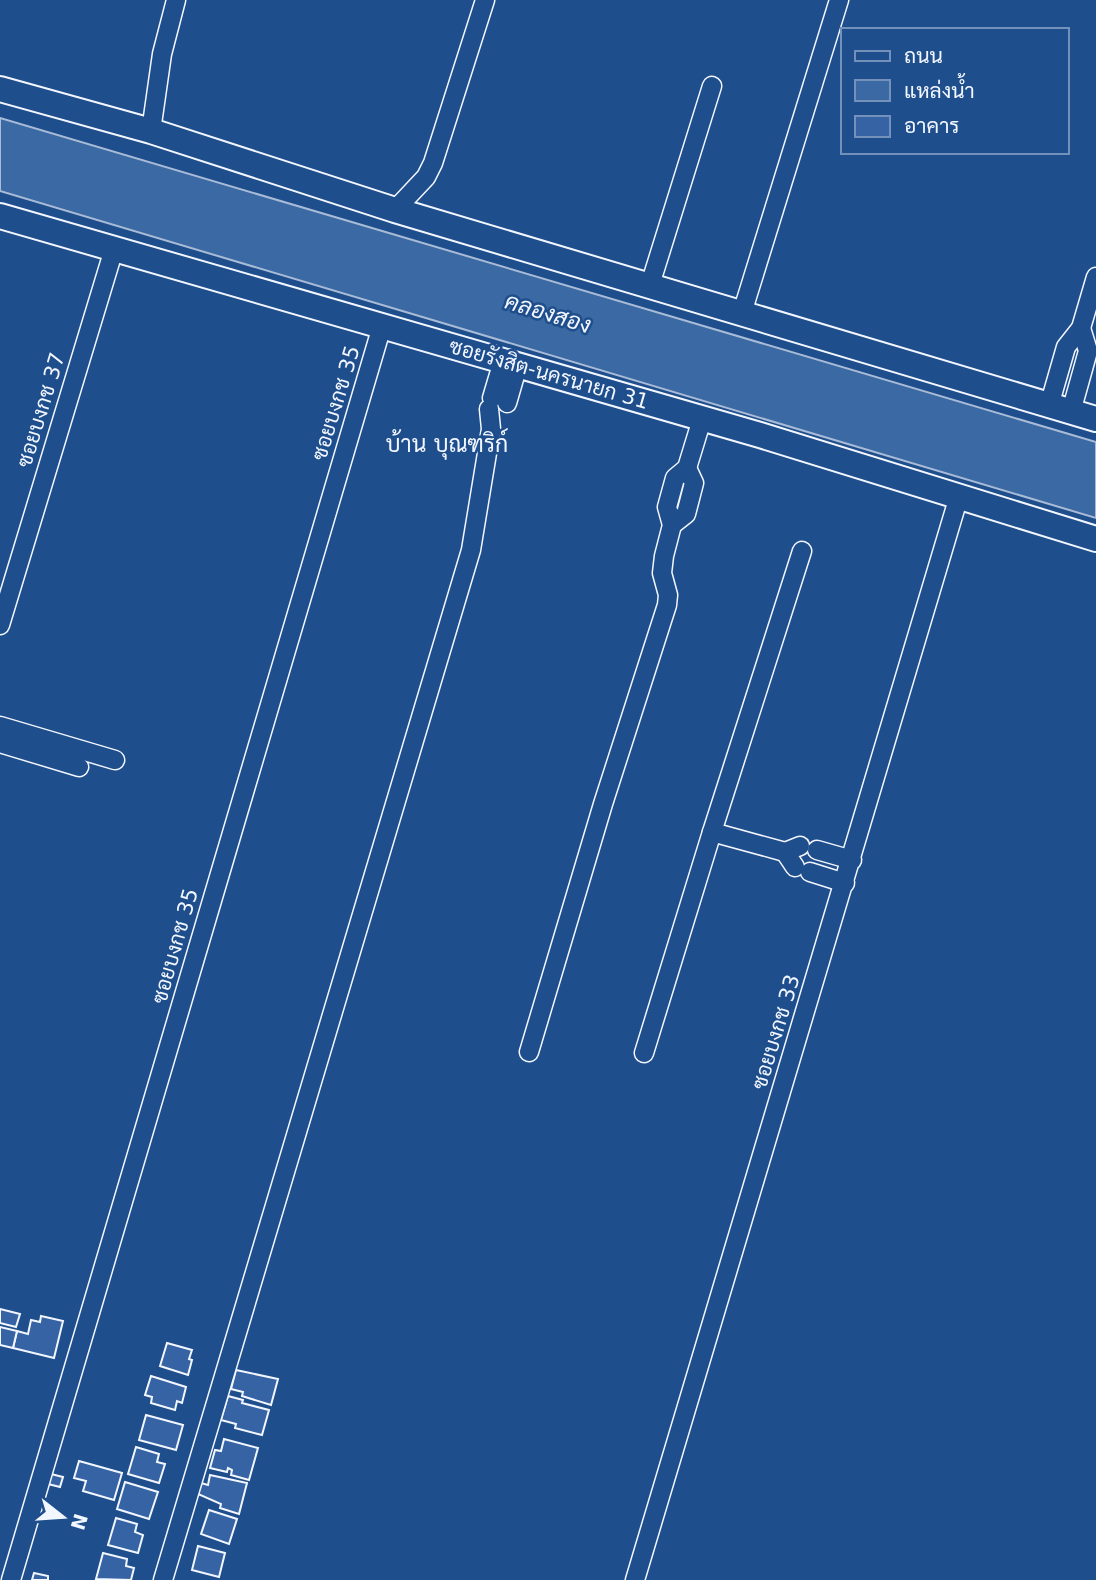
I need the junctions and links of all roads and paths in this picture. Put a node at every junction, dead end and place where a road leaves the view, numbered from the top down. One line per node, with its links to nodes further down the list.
1 (176, 0): 6 (street)
2 (485, 0): 7 (street)
3 (839, 0): 12 (street)
4 (712, 86): 11 (street)
5 (0, 89): 6 (street)
6 (151, 131): 7 (street)
7 (395, 210): 11 (street)
8 (0, 216): 9 (street, ซอยรังสิต-นครนายก 31)
9 (114, 249): 13 (street, ซอยรังสิต-นครนายก 31); 21 (street, ซอยบงกช 37)
10 (1096, 277): 15 (street)
11 (650, 285): 12 (street)
12 (742, 313): 15 (street)
13 (382, 326): 14 (street, ซอยรังสิต-นครนายก 31); 32 (street, ซอยบงกช 35)
14 (510, 363): 16 (street, ซอยรังสิต-นครนายก 31); 33 (street)
15 (1060, 409): 17 (street)
16 (702, 419): 18 (street, ซอยรังสิต-นครนายก 31); 30 (street)
17 (1096, 419)
18 (959, 496): 19 (street, ซอยรังสิต-นครนายก 31); 28 (street, ซอยบงกช 33)
19 (1096, 538)
20 (802, 551): 26 (street)
21 (0, 625)
22 (0, 726): 24 (street)
23 (0, 743): 25 (street)
24 (115, 760)
25 (79, 767)
26 (712, 832): 27 (street); 31 (street)
27 (801, 857): 28 (street); 29 (street)
28 (852, 860): 29 (street, ซอยบงกช 33)
29 (845, 883): 34 (street, ซอยบงกช 33)
30 (529, 1052)
31 (644, 1054)
32 (11, 1580)
33 (163, 1580)
34 (635, 1580)

